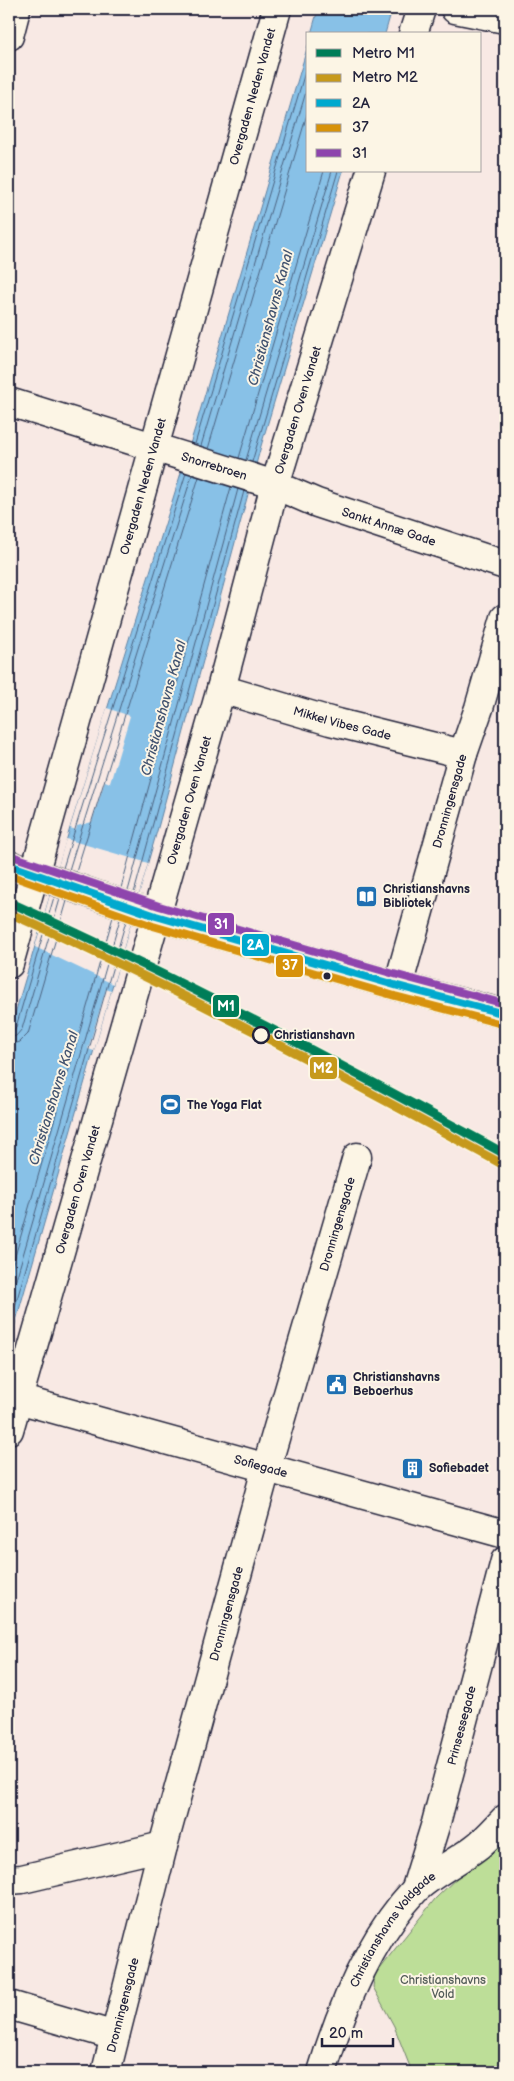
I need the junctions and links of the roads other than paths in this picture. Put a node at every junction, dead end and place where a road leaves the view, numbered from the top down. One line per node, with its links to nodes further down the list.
1 (16, 9): 7 (street)
2 (277, 9): 10 (street, Overgaden Neden Vandet)
3 (421, 9): 6 (street)
4 (455, 9): 5 (street)
5 (505, 19)
6 (414, 32)
7 (9, 36)
8 (370, 172): 11 (street, Overgaden Oven Vandet)
9 (9, 402): 10 (street)
10 (155, 447): 11 (street, Snorrebroen); 17 (street, Overgaden Neden Vandet)
11 (275, 485): 12 (street, Sankt Annæ Gade); 14 (street, Overgaden Oven Vandet)
12 (505, 564)
13 (505, 618): 15 (street, Dronningensgade)
14 (222, 689): 15 (street, Mikkel Vibes Gade); 18 (street, Overgaden Oven Vandet)
15 (464, 754): 20 (street, Dronningensgade)
16 (9, 864): 17 (street)
17 (39, 874): 18 (street); 19 (street, Overgaden Neden Vandet)
18 (148, 913): 20 (street); 23 (street, Overgaden Oven Vandet)
19 (9, 964)
20 (398, 986): 21 (street)
21 (505, 1014)
22 (357, 1157): 25 (street, Dronningensgade)
23 (18, 1399): 24 (street, Overgaden Oven Vandet); 25 (street, Sofiegade)
24 (9, 1430)
25 (266, 1469): 26 (street, Sofiegade); 29 (street, Dronningensgade)
26 (505, 1534)
27 (505, 1561): 31 (street, Prinsessegade)
28 (505, 1819): 31 (street, Christianshavns Voldgade)
29 (163, 1846): 30 (street); 33 (street, Dronningensgade)
30 (9, 1880)
31 (416, 1888): 35 (street, Christianshavns Voldgade)
32 (9, 2004): 33 (street)
33 (115, 2036): 34 (street, Dronningensgade)
34 (106, 2072)
35 (322, 2072)

